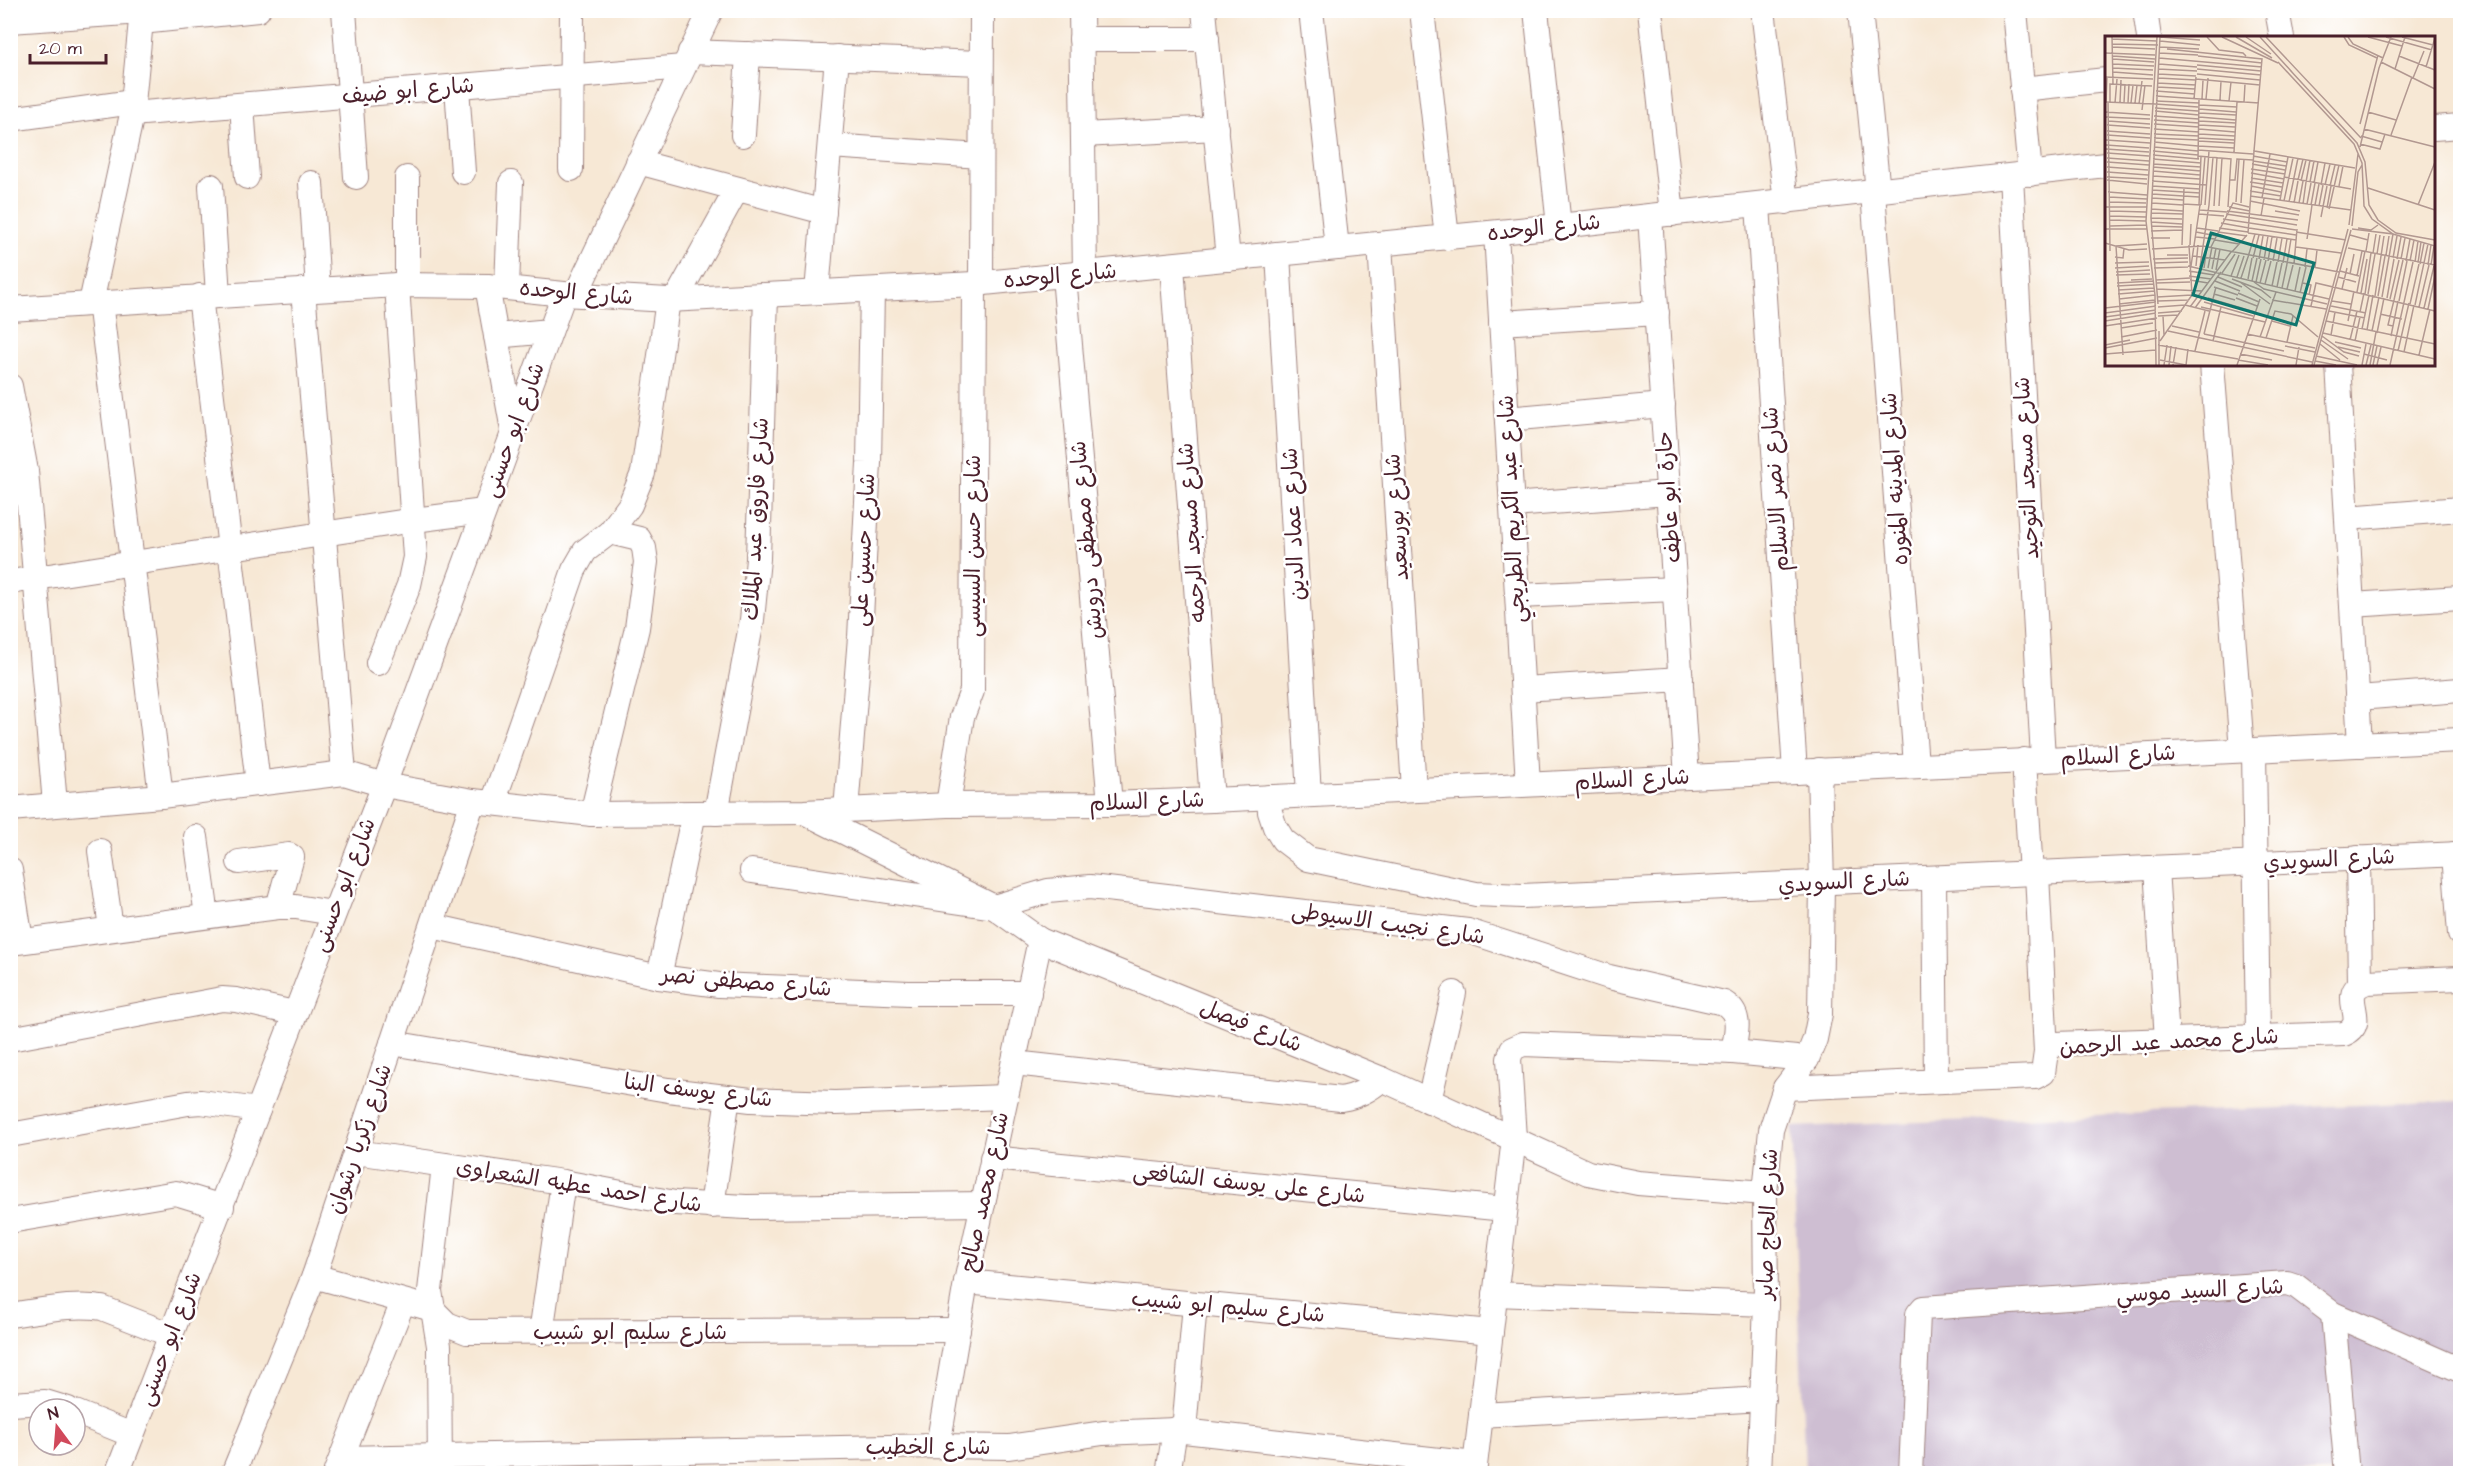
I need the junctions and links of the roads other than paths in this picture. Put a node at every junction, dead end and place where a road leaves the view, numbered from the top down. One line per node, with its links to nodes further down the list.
1 (258, 10): 17 (street)
2 (344, 10): 31 (street)
3 (572, 10): 27 (street)
4 (711, 10): 25 (street, شارع ابو حسنى)
5 (982, 10): 26 (street, شارع حسن السيسى)
6 (1081, 10): 21 (street, شارع مصطفى درويش)
7 (1204, 10): 22 (street)
8 (1311, 10): 63 (street)
9 (1422, 10): 61 (street)
10 (1536, 10): 59 (street)
11 (1650, 10): 58 (street, حارة ابو عاطف)
12 (1763, 10): 55 (street)
13 (1860, 10): 54 (street, شارع المدينه المنوره)
14 (2015, 10): 30 (street, شارع مسجد التوحيد)
15 (2145, 10): 19 (street)
16 (2277, 10): 20 (street)
17 (141, 15): 18 (street); 33 (street)
18 (10, 21)
19 (2149, 36)
20 (2282, 36)
21 (1081, 39): 22 (street); 39 (street, شارع مصطفى درويش)
22 (1207, 39): 36 (street)
23 (748, 54): 24 (street, شارع ابو ضيف); 25 (street, شارع ابو ضيف); 38 (street)
24 (837, 57): 26 (street, شارع ابو ضيف); 40 (street)
25 (687, 60): 27 (street, شارع ابو ضيف); 42 (street, شارع ابو حسنى)
26 (981, 63): 41 (street, شارع حسن السيسى)
27 (572, 77): 29 (street, شارع ابو ضيف); 44 (street)
28 (2105, 80): 30 (street)
29 (457, 87): 31 (street, شارع ابو ضيف); 45 (street)
30 (2022, 89): 46 (street, شارع مسجد التوحيد)
31 (350, 96): 32 (street, شارع ابو ضيف); 48 (street)
32 (242, 105): 33 (street, شارع ابو ضيف); 47 (street)
33 (133, 108): 34 (street, شارع ابو ضيف); 78 (street)
34 (10, 119)
35 (2460, 126): 37 (street)
36 (1216, 128): 39 (street); 65 (street)
37 (2435, 128)
38 (743, 135)
39 (1083, 135): 67 (street, شارع مصطفى درويش)
40 (830, 146): 41 (street); 57 (street)
41 (981, 156): 68 (street, شارع حسن السيسى)
42 (638, 162): 53 (street); 74 (street, شارع ابو حسنى)
43 (2105, 165): 46 (street, شارع الوحده)
44 (571, 168)
45 (463, 172)
46 (2020, 175): 54 (street, شارع الوحده); 114 (street, شارع مسجد التوحيد)
47 (247, 177)
48 (356, 177)
49 (407, 178): 69 (street)
50 (310, 183): 71 (street)
51 (511, 183): 70 (street)
52 (211, 186): 76 (street)
53 (737, 189): 57 (street); 77 (street)
54 (1876, 192): 55 (street, شارع الوحده); 115 (street, شارع المدينه المنوره)
55 (1786, 202): 56 (street, شارع الوحده)
56 (1758, 205): 58 (street, شارع الوحده); 117 (street, شارع نصر الاسلام)
57 (824, 212): 73 (street)
58 (1661, 215): 59 (street, شارع الوحده); 80 (street, حارة ابو عاطف)
59 (1559, 226): 60 (street, شارع الوحده)
60 (1496, 233): 61 (street, شارع الوحده); 81 (street, شارع عبد الكريم الطريجي)
61 (1447, 238): 62 (street, شارع الوحده)
62 (1380, 244): 63 (street, شارع الوحده); 123 (street, شارع بورسعيد)
63 (1337, 248): 64 (street, شارع الوحده)
64 (1278, 254): 65 (street, شارع الوحده); 124 (street, شارع عماد الدين)
65 (1228, 260): 66 (street, شارع الوحده)
66 (1172, 266): 67 (street, شارع الوحده); 127 (street, شارع مسجد الرحمه)
67 (1074, 275): 68 (street, شارع الوحده); 130 (street, شارع مصطفى درويش)
68 (977, 284): 72 (street, شارع الوحده); 131 (street, شارع حسن السيسى)
69 (402, 285): 70 (street, شارع الوحده); 71 (street, شارع الوحده); 95 (street)
70 (497, 286): 74 (street, شارع الوحده); 83 (street)
71 (310, 290): 76 (street, شارع الوحده); 97 (street)
72 (872, 290): 73 (street, شارع الوحده); 133 (street, شارع حسين على)
73 (817, 292): 75 (street, شارع الوحده)
74 (570, 294): 77 (street, شارع الوحده); 82 (street, شارع ابو حسنى)
75 (766, 295): 77 (street, شارع الوحده); 135 (street, شارع فاروق عبد الملاك)
76 (209, 296): 78 (street, شارع الوحده); 98 (street)
77 (672, 300): 96 (street, شارع زكريا رشوان)
78 (96, 303): 79 (street, شارع الوحده); 99 (street)
79 (10, 309)
80 (1657, 313): 81 (street); 87 (street, حارة ابو عاطف)
81 (1501, 323): 88 (street, شارع عبد الكريم الطريجي)
82 (550, 330): 83 (street); 89 (street, شارع ابو حسنى)
83 (496, 336): 89 (street)
84 (2212, 366): 113 (street)
85 (2338, 366): 94 (street)
86 (10, 386): 100 (street)
87 (1663, 405): 88 (street); 90 (street, حارة ابو عاطف)
88 (1507, 419): 91 (street, شارع عبد الكريم الطريجي)
89 (513, 432): 93 (street, شارع ابو حسنى)
90 (1668, 493): 91 (street); 102 (street, حارة ابو عاطف)
91 (1512, 505): 103 (street, شارع عبد الكريم الطريجي)
92 (2460, 509): 94 (street)
93 (484, 512): 95 (street); 122 (street, شارع ابو حسنى)
94 (2347, 518): 105 (street)
95 (414, 520): 97 (street); 106 (street)
96 (610, 532): 128 (street, شارع زكريا رشوان); 136 (street)
97 (323, 534): 98 (street); 118 (street)
98 (230, 548): 99 (street); 120 (street)
99 (132, 564): 100 (street); 125 (street)
100 (35, 579): 101 (street); 129 (street)
101 (10, 582)
102 (1675, 589): 103 (street); 107 (street, حارة ابو عاطف)
103 (1518, 596): 108 (street, شارع عبد الكريم الطريجي)
104 (2460, 598): 105 (street)
105 (2352, 605): 110 (street)
106 (378, 663)
107 (1680, 679): 108 (street); 119 (street, حارة ابو عاطف)
108 (1523, 689): 121 (street, شارع عبد الكريم الطريجي)
109 (2460, 690): 110 (street)
110 (2358, 698): 112 (street)
111 (2460, 740): 112 (street, شارع السلام)
112 (2360, 745): 113 (street, شارع السلام)
113 (2248, 750): 114 (street, شارع السلام); 142 (street)
114 (2034, 760): 115 (street, شارع السلام); 146 (street, شارع مسجد التوحيد)
115 (1916, 765): 116 (street, شارع السلام)
116 (1819, 771): 117 (street, شارع السلام); 148 (street, شارع الحاج صابر)
117 (1795, 772): 119 (street, شارع السلام)
118 (344, 773): 120 (street); 122 (street, شارع السلام)
119 (1687, 777): 121 (street, شارع السلام)
120 (258, 784): 125 (street)
121 (1528, 784): 123 (street, شارع السلام)
122 (384, 785): 128 (street, شارع السلام); 152 (street, شارع ابو حسنى)
123 (1414, 789): 124 (street, شارع السلام)
124 (1309, 795): 126 (street, شارع السلام)
125 (161, 796): 129 (street)
126 (1269, 797): 127 (street, شارع السلام); 149 (street, شارع السويدي)
127 (1212, 800): 130 (street, شارع السلام)
128 (483, 802): 136 (street, شارع السلام); 154 (street, شارع زكريا رشوان)
129 (55, 804): 132 (street)
130 (1110, 804): 131 (street, شارع السلام)
131 (948, 805): 133 (street, شارع السلام)
132 (10, 809)
133 (846, 810): 134 (street, شارع السلام)
134 (804, 812): 135 (street, شارع السلام); 151 (street, شارع السلام)
135 (705, 813): 136 (street, شارع السلام); 160 (street, شارع فاروق عبد الملاك)
136 (592, 814)
137 (196, 837): 153 (street)
138 (100, 851): 155 (street)
139 (2457, 854): 140 (street, شارع السويدي); 157 (street)
140 (2358, 858): 142 (street, شارع السويدي); 162 (street)
141 (238, 862): 150 (street)
142 (2256, 863): 143 (street, شارع السويدي); 166 (street)
143 (2156, 868): 146 (street, شارع السويدي); 168 (street)
144 (10, 870): 159 (street)
145 (752, 871): 151 (street)
146 (2034, 874): 147 (street, شارع السويدي); 171 (street, شارع مسجد التوحيد)
147 (1934, 878): 148 (street, شارع السويدي); 175 (street)
148 (1822, 884): 149 (street, شارع السويدي); 172 (street, شارع الحاج صابر)
149 (1476, 894): 156 (street)
150 (278, 907): 152 (street); 153 (street)
151 (994, 907): 156 (street, شارع نجيب الاسيوطى); 158 (street, شارع فيصل)
152 (333, 913): 165 (street, شارع ابو حسنى)
153 (207, 916): 155 (street)
154 (432, 926): 160 (street, شارع مصطفى نصر); 169 (street, شارع زكريا رشوان)
155 (111, 928): 159 (street)
156 (1468, 931): 170 (street, شارع نجيب الاسيوطى)
157 (2460, 934)
158 (1041, 940): 163 (street, شارع محمد صالح); 174 (street, شارع فيصل)
159 (16, 942)
160 (659, 977): 163 (street, شارع مصطفى نصر)
161 (2460, 978): 162 (street)
162 (2360, 984): 166 (street, شارع محمد عبد الرحمن)
163 (1029, 993): 173 (street, شارع محمد صالح)
164 (1454, 993): 179 (street)
165 (294, 1013): 167 (street); 180 (street, شارع ابو حسنى)
166 (2258, 1037): 168 (street, شارع محمد عبد الرحمن)
167 (10, 1039)
168 (2167, 1040): 171 (street, شارع محمد عبد الرحمن)
169 (392, 1043): 177 (street, شارع يوسف البنا); 183 (street, شارع زكريا رشوان)
170 (1733, 1052): 172 (street); 182 (street)
171 (2046, 1052): 175 (street, شارع محمد عبد الرحمن)
172 (1807, 1059): 176 (street, شارع الحاج صابر)
173 (1014, 1063): 174 (street); 178 (street, شارع محمد صالح)
174 (1382, 1079): 179 (street, شارع فيصل)
175 (1936, 1081): 176 (street, شارع محمد عبد الرحمن)
176 (1785, 1088): 187 (street, شارع الحاج صابر)
177 (728, 1097): 178 (street, شارع يوسف البنا); 189 (street)
178 (1006, 1097): 184 (street, شارع محمد صالح)
179 (1429, 1101): 182 (street, شارع فيصل)
180 (258, 1110): 181 (street); 190 (street, شارع ابو حسنى)
181 (10, 1136)
182 (1514, 1138): 187 (street, شارع فيصل); 191 (street)
183 (356, 1152): 185 (street, شارع احمد عطيه الشعراوى); 193 (street, شارع زكريا رشوان)
184 (992, 1158): 188 (street, شارع محمد صالح); 191 (street, شارع على يوسف الشافعى)
185 (444, 1165): 186 (street, شارع احمد عطيه الشعراوى); 199 (street)
186 (563, 1182): 189 (street, شارع احمد عطيه الشعراوى); 204 (street)
187 (1765, 1193): 198 (street, شارع الحاج صابر)
188 (983, 1204): 189 (street, شارع احمد عطيه الشعراوى); 194 (street, شارع محمد صالح)
189 (712, 1206)
190 (222, 1207): 192 (street); 205 (street, شارع ابو حسنى)
191 (1505, 1209): 195 (street)
192 (10, 1221)
193 (314, 1276): 196 (street, شارع سليم ابو شبيب); 219 (street, شارع زكريا رشوان)
194 (966, 1282): 197 (street, شارع سليم ابو شبيب); 202 (street, شارع محمد صالح)
195 (1496, 1294): 198 (street); 203 (street)
196 (403, 1302): 199 (street, شارع سليم ابو شبيب); 216 (street)
197 (1195, 1304): 203 (street, شارع سليم ابو شبيب); 212 (street)
198 (1766, 1304): 207 (street, شارع الحاج صابر)
199 (432, 1310): 204 (street, شارع سليم ابو شبيب); 215 (street)
200 (2333, 1314): 206 (street, شارع السيد موسي); 222 (street, شارع السيد موسي); 223 (street)
201 (10, 1315): 205 (street)
202 (958, 1330): 204 (street, شارع سليم ابو شبيب); 214 (street, شارع محمد صالح)
203 (1491, 1332): 210 (street)
204 (541, 1333)
205 (171, 1335): 213 (street, شارع ابو حسنى)
206 (2460, 1370)
207 (1763, 1399): 210 (street); 221 (street, شارع الحاج صابر)
208 (27, 1403): 209 (street)
209 (10, 1404)
210 (1481, 1415): 217 (street)
211 (87, 1417): 213 (street)
212 (1175, 1430): 214 (street, شارع الخطيب); 217 (street, شارع الخطيب); 220 (street)
213 (132, 1435): 218 (street, شارع ابو حسنى)
214 (938, 1446): 215 (street, شارع الخطيب)
215 (440, 1465): 216 (street, شارع الخطيب)
216 (339, 1466)
217 (1474, 1469)
218 (117, 1473)
219 (233, 1473)
220 (1168, 1473)
221 (1759, 1473)
222 (1911, 1473)
223 (2347, 1473)

